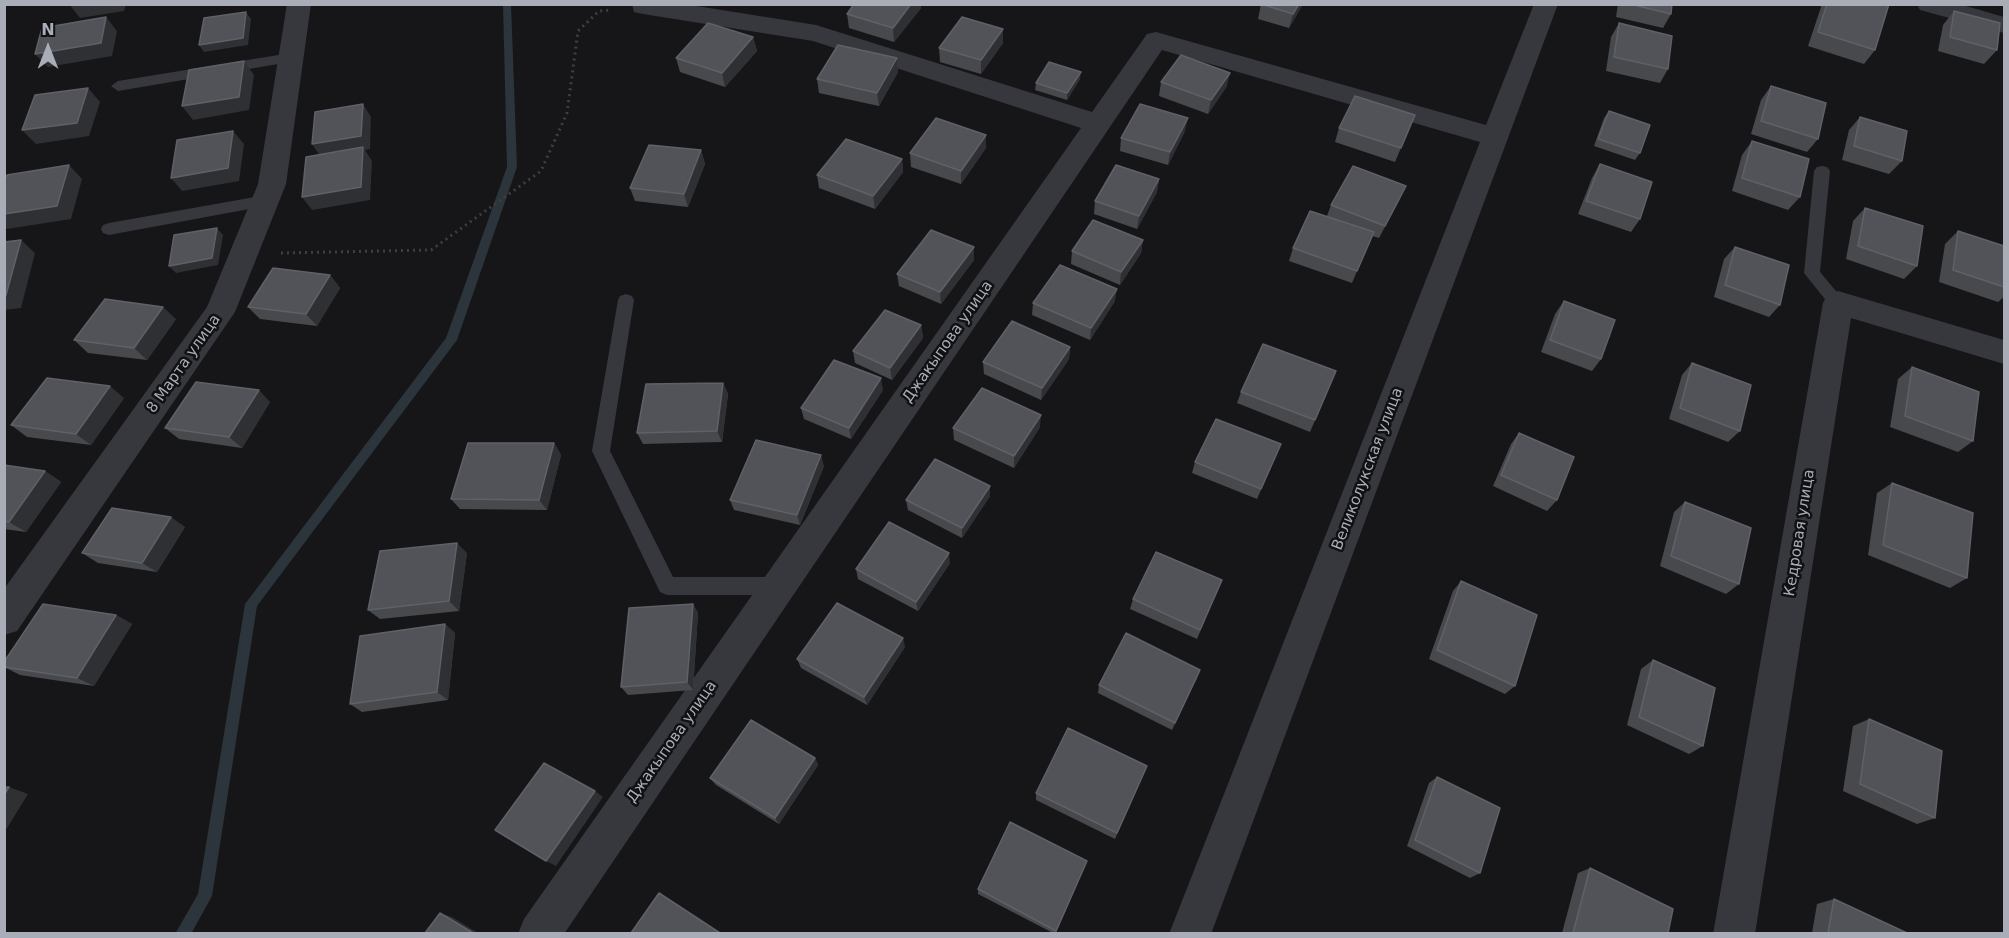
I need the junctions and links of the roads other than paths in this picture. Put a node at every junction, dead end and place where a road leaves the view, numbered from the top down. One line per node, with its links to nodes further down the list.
1 (299, 4): 6 (street, 8 Марта улица)
2 (1546, 4): 9 (street, Великолукская улица)
3 (1929, 4): 5 (street)
4 (643, 6): 8 (street)
5 (2004, 25)
6 (291, 58): 7 (lane); 11 (street, 8 Марта улица)
7 (118, 86)
8 (1098, 124): 9 (street, Джакыпова улица); 16 (street, Джакыпова улица)
9 (1495, 137): 19 (street, Великолукская улица)
10 (1822, 171): 14 (lane)
11 (266, 201): 12 (lane); 17 (street, 8 Марта улица)
12 (109, 229)
13 (626, 300): 16 (lane)
14 (1838, 303): 15 (street); 20 (street, Кедровая улица)
15 (2004, 352)
16 (779, 586): 18 (street, Джакыпова улица)
17 (4, 619)
18 (539, 933)
19 (1190, 933)
20 (1734, 933)

